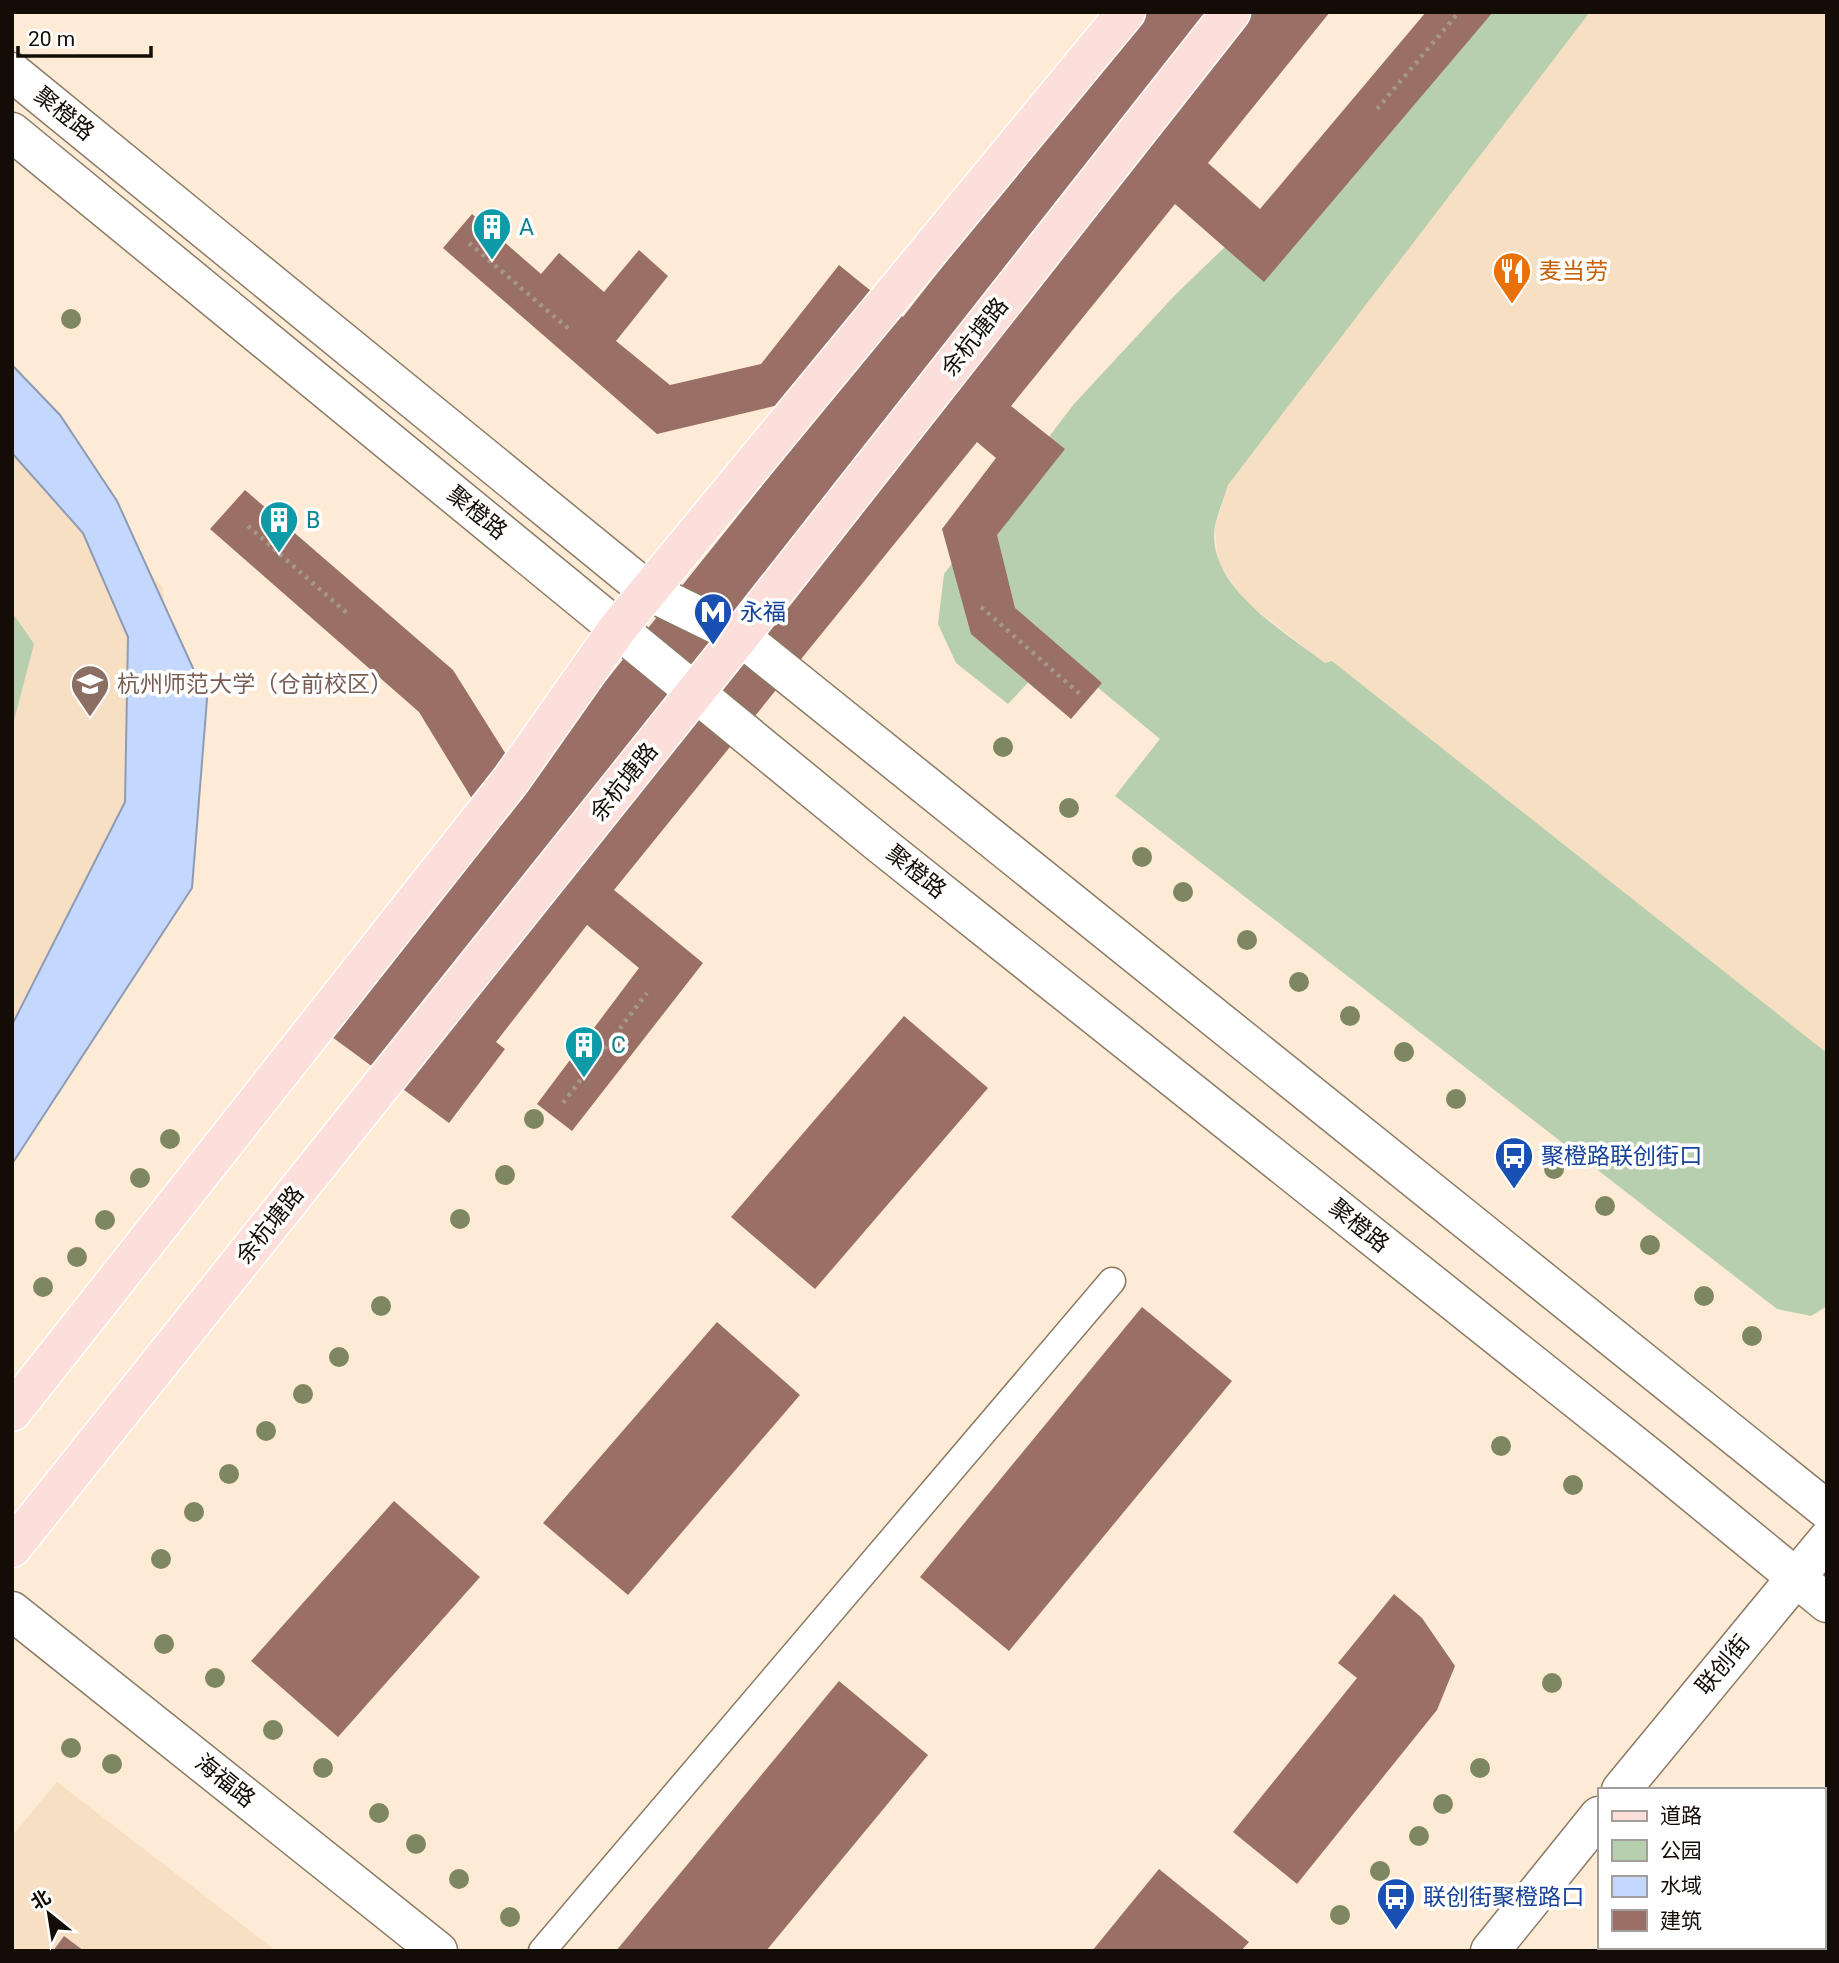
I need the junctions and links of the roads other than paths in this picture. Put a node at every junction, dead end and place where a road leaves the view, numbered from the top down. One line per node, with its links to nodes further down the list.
1 (1126, 12): 5 (main road)
2 (1231, 12): 7 (main road, 余杭塘路)
3 (12, 72): 5 (street, 聚橙路)
4 (12, 132): 6 (street, 聚橙路)
5 (648, 590): 6 (main road); 7 (street, 聚橙路)
6 (618, 628): 8 (street, 聚橙路); 10 (main road)
7 (740, 636): 8 (main road, 余杭塘路); 11 (street, 聚橙路)
8 (695, 692): 13 (main road, 余杭塘路); 14 (street, 聚橙路)
9 (1112, 1281): 20 (lane)
10 (12, 1412)
11 (1827, 1510)
12 (1827, 1541): 14 (street, 联创街)
13 (12, 1548)
14 (1796, 1578): 15 (street, 聚橙路); 17 (street, 联创街)
15 (1827, 1603)
16 (12, 1611): 19 (street, 海福路)
17 (1622, 1788)
18 (1598, 1817): 21 (street)
19 (438, 1951)
20 (542, 1951)
21 (1490, 1951)

